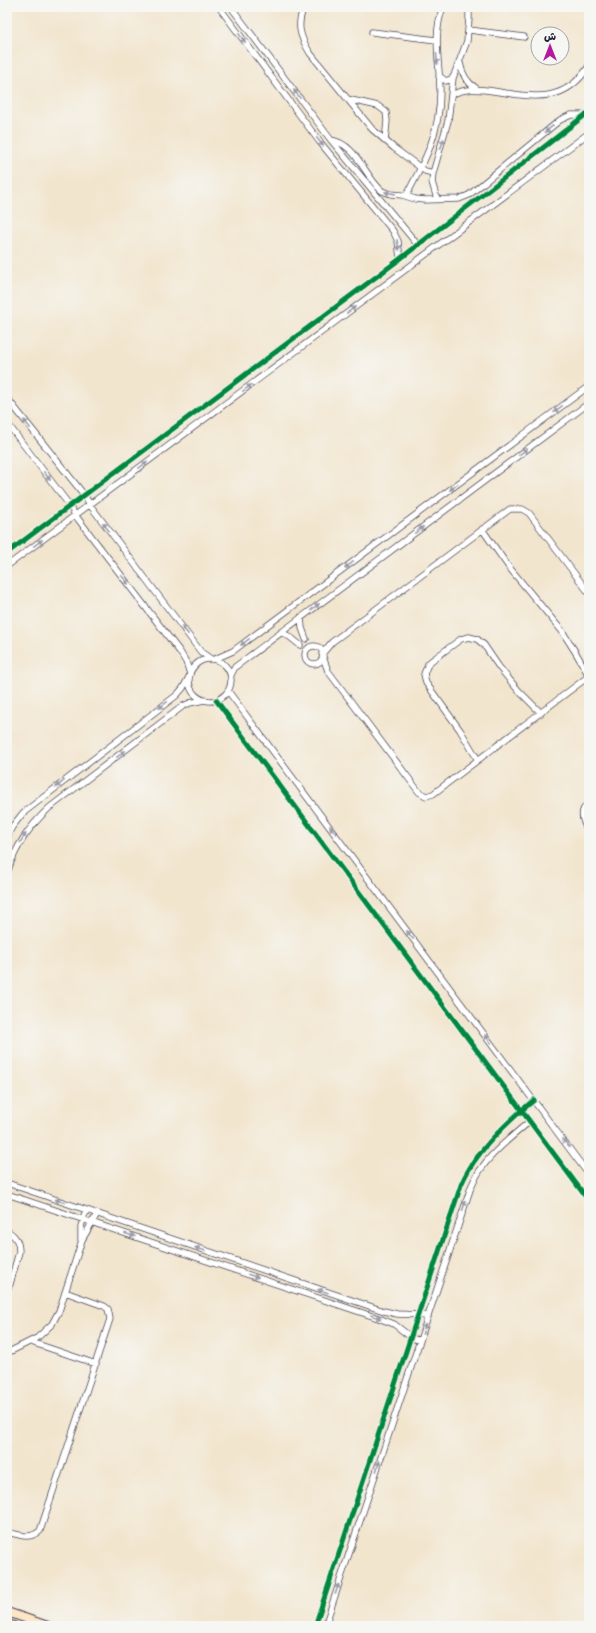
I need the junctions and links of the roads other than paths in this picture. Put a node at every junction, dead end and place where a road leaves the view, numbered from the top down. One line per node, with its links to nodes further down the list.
1 (219, 7): 30 (street, one-way to 30)
2 (231, 7): 21 (street, one-way to 2)
3 (304, 7): 18 (street)
4 (442, 7): 11 (street)
5 (468, 7): 8 (street)
6 (585, 7): 7 (street)
7 (589, 12)
8 (469, 30): 10 (street); 12 (street)
9 (372, 32): 11 (street)
10 (524, 37)
11 (436, 40): 14 (street, one-way to 14)
12 (460, 63): 15 (street); 16 (street)
13 (589, 66): 16 (street)
14 (439, 76): 15 (street); 23 (street)
15 (453, 78): 17 (street)
16 (478, 89): 17 (street)
17 (451, 95): 24 (street, one-way to 17)
18 (346, 99): 22 (street); 22 (street)
19 (587, 114): 28 (street, one-way to 28); 29 (street)
20 (589, 133): 36 (street, one-way to 20)
21 (331, 140): 27 (street, one-way to 21); 29 (street)
22 (385, 141): 25 (street)
23 (427, 156): 24 (street); 25 (street)
24 (436, 160): 26 (street)
25 (421, 168): 26 (street); 27 (street)
26 (433, 172): 28 (street)
27 (406, 196): 28 (street)
28 (437, 199)
29 (417, 244): 30 (street)
30 (400, 259): 35 (street)
31 (589, 386): 49 (street, one-way to 49)
32 (7, 398): 35 (street, one-way to 32)
33 (589, 403): 43 (street, one-way to 33)
34 (7, 423): 37 (street, one-way to 37)
35 (85, 496): 36 (street); 37 (street)
36 (90, 505): 38 (street); 49 (street, one-way to 36)
37 (70, 506): 38 (street); 40 (street)
38 (75, 515): 41 (street, one-way to 38); 52 (street, one-way to 52)
39 (482, 529): 42 (street); 45 (street); 54 (street)
40 (7, 553)
41 (7, 566)
42 (589, 592)
43 (301, 617): 44 (street); 46 (street)
44 (281, 632): 47 (street); 53 (street)
45 (332, 642): 46 (street); 48 (street)
46 (311, 644): 47 (street); 48 (street)
47 (303, 649): 50 (street)
48 (322, 656): 50 (street); 51 (street)
49 (213, 659): 52 (street); 53 (street)
50 (316, 664): 51 (street)
51 (328, 671): 59 (street)
52 (190, 675): 56 (street); 62 (street, one-way to 62)
53 (231, 675): 55 (street)
54 (589, 676): 58 (street)
55 (228, 691): 57 (street); 64 (street, one-way to 55)
56 (204, 700): 57 (street); 63 (street, one-way to 56)
57 (216, 700): 65 (street)
58 (541, 713): 59 (street); 59 (street)
59 (478, 760)
60 (589, 803): 61 (street)
61 (589, 832)
62 (7, 837)
63 (7, 873)
64 (534, 1100): 65 (street); 67 (street, one-way to 64)
65 (522, 1110): 66 (street); 79 (street)
66 (530, 1121): 70 (street); 80 (street, one-way to 66)
67 (589, 1175)
68 (7, 1183): 71 (street, one-way to 68)
69 (7, 1194): 73 (street)
70 (589, 1200)
71 (86, 1210): 72 (street); 73 (street)
72 (97, 1214): 74 (street); 79 (street, one-way to 72)
73 (82, 1219): 74 (street); 76 (street)
74 (93, 1223): 76 (street); 81 (street, one-way to 81)
75 (7, 1231): 77 (street)
76 (82, 1240): 78 (street)
77 (7, 1290)
78 (65, 1292): 83 (street); 85 (street)
79 (418, 1315): 80 (street); 81 (street)
80 (428, 1317): 82 (street, one-way to 80)
81 (410, 1336): 82 (street); 91 (street)
82 (420, 1341): 92 (street, one-way to 82)
83 (31, 1342): 84 (street); 85 (street)
84 (7, 1353)
85 (96, 1364): 86 (street)
86 (7, 1532)
87 (7, 1612): 90 (street)
88 (7, 1624): 89 (street)
89 (14, 1626)
90 (48, 1626)
91 (315, 1626)
92 (325, 1626)

